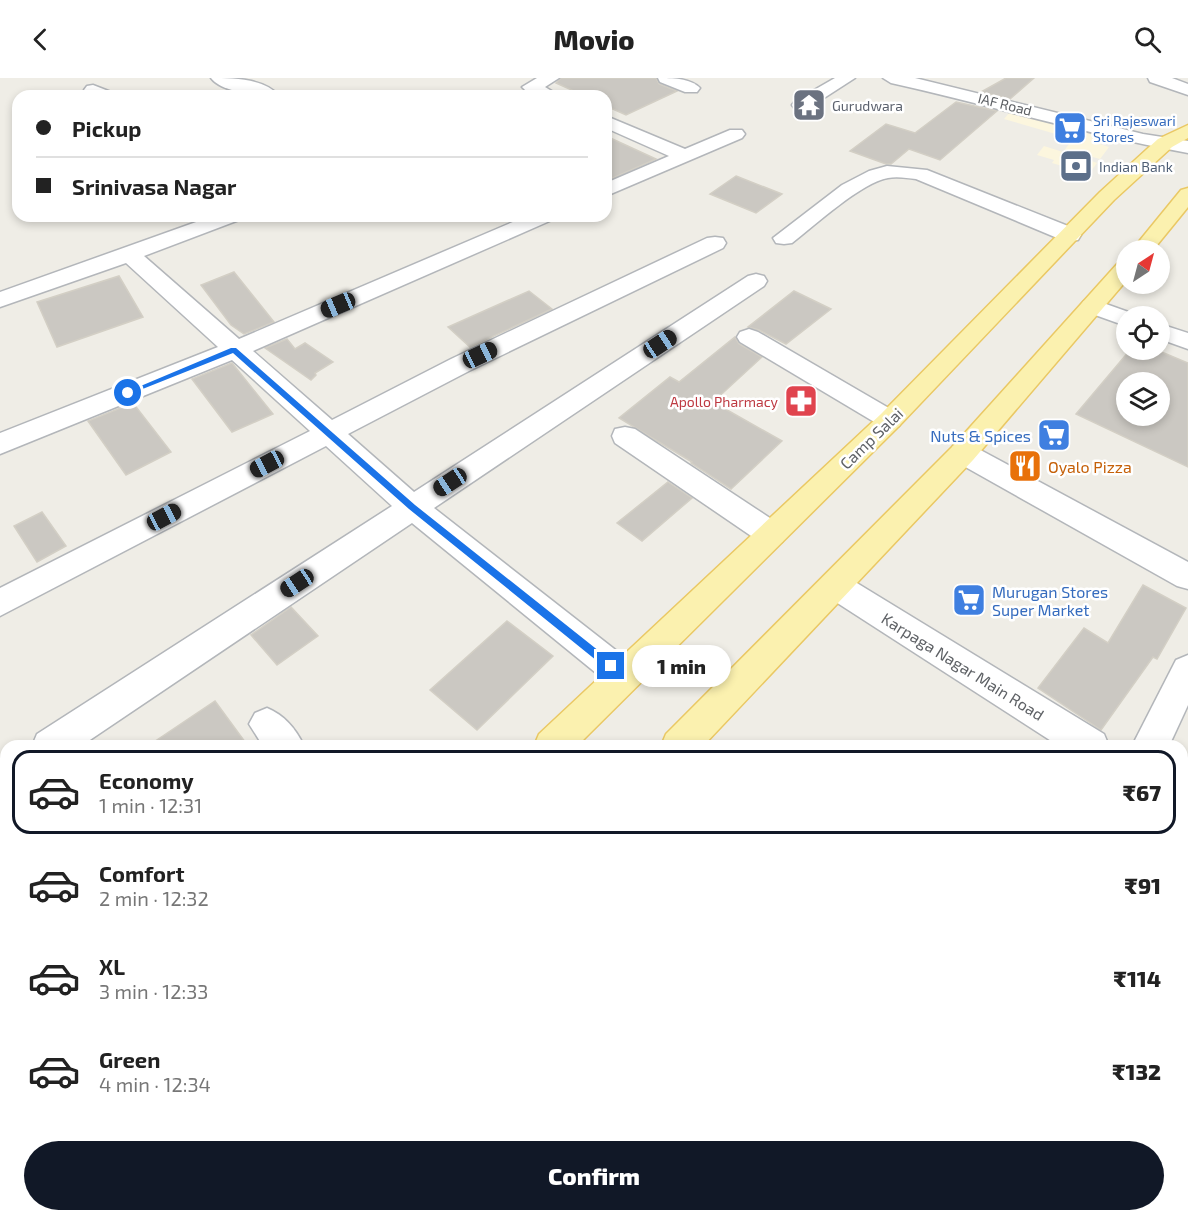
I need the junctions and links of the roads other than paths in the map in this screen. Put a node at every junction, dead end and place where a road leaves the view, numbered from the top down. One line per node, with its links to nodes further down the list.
1 (219, 78): 8 (street)
2 (551, 78): 9 (street)
3 (666, 78): 7 (street)
4 (847, 78): 11 (street)
5 (891, 78): 14 (street, IAF Road)
6 (1155, 78): 10 (street)
7 (691, 88)
8 (259, 90)
9 (538, 90)
10 (1188, 90)
11 (801, 105)
12 (612, 124): 15 (street)
13 (736, 134): 15 (street)
14 (1180, 140): 20 (main road, Camp Salai)
15 (685, 156): 16 (street)
16 (612, 187)
17 (1188, 195): 22 (main road)
18 (216, 222): 24 (street)
19 (531, 222): 33 (street)
20 (1070, 235): 21 (street); 34 (main road, Camp Salai)
21 (784, 238)
22 (1150, 240)
23 (715, 243): 35 (street)
24 (129, 254): 27 (street); 33 (street)
25 (1116, 279): 28 (main road)
26 (756, 281): 39 (street)
27 (0, 300)
28 (1092, 306): 29 (street); 38 (main road)
29 (1116, 315)
30 (1170, 335): 32 (street)
31 (749, 337): 34 (street)
32 (1188, 341)
33 (234, 350): 35 (street); 37 (street)
34 (890, 420): 40 (main road, Camp Salai)
35 (328, 432): 39 (street); 43 (street)
36 (625, 436): 40 (street)
37 (0, 444)
38 (963, 453): 41 (street); 42 (main road)
39 (412, 507): 45 (street); 46 (street)
40 (771, 534): 45 (main road, Camp Salai)
41 (1188, 577)
42 (836, 586): 48 (main road); 49 (street, Karpaga Nagar Main Road)
43 (0, 603)
44 (1188, 670): 50 (street)
45 (624, 676): 47 (main road, Camp Salai)
46 (59, 740)
47 (558, 740)
48 (685, 740)
49 (1081, 740)
50 (1153, 740)

